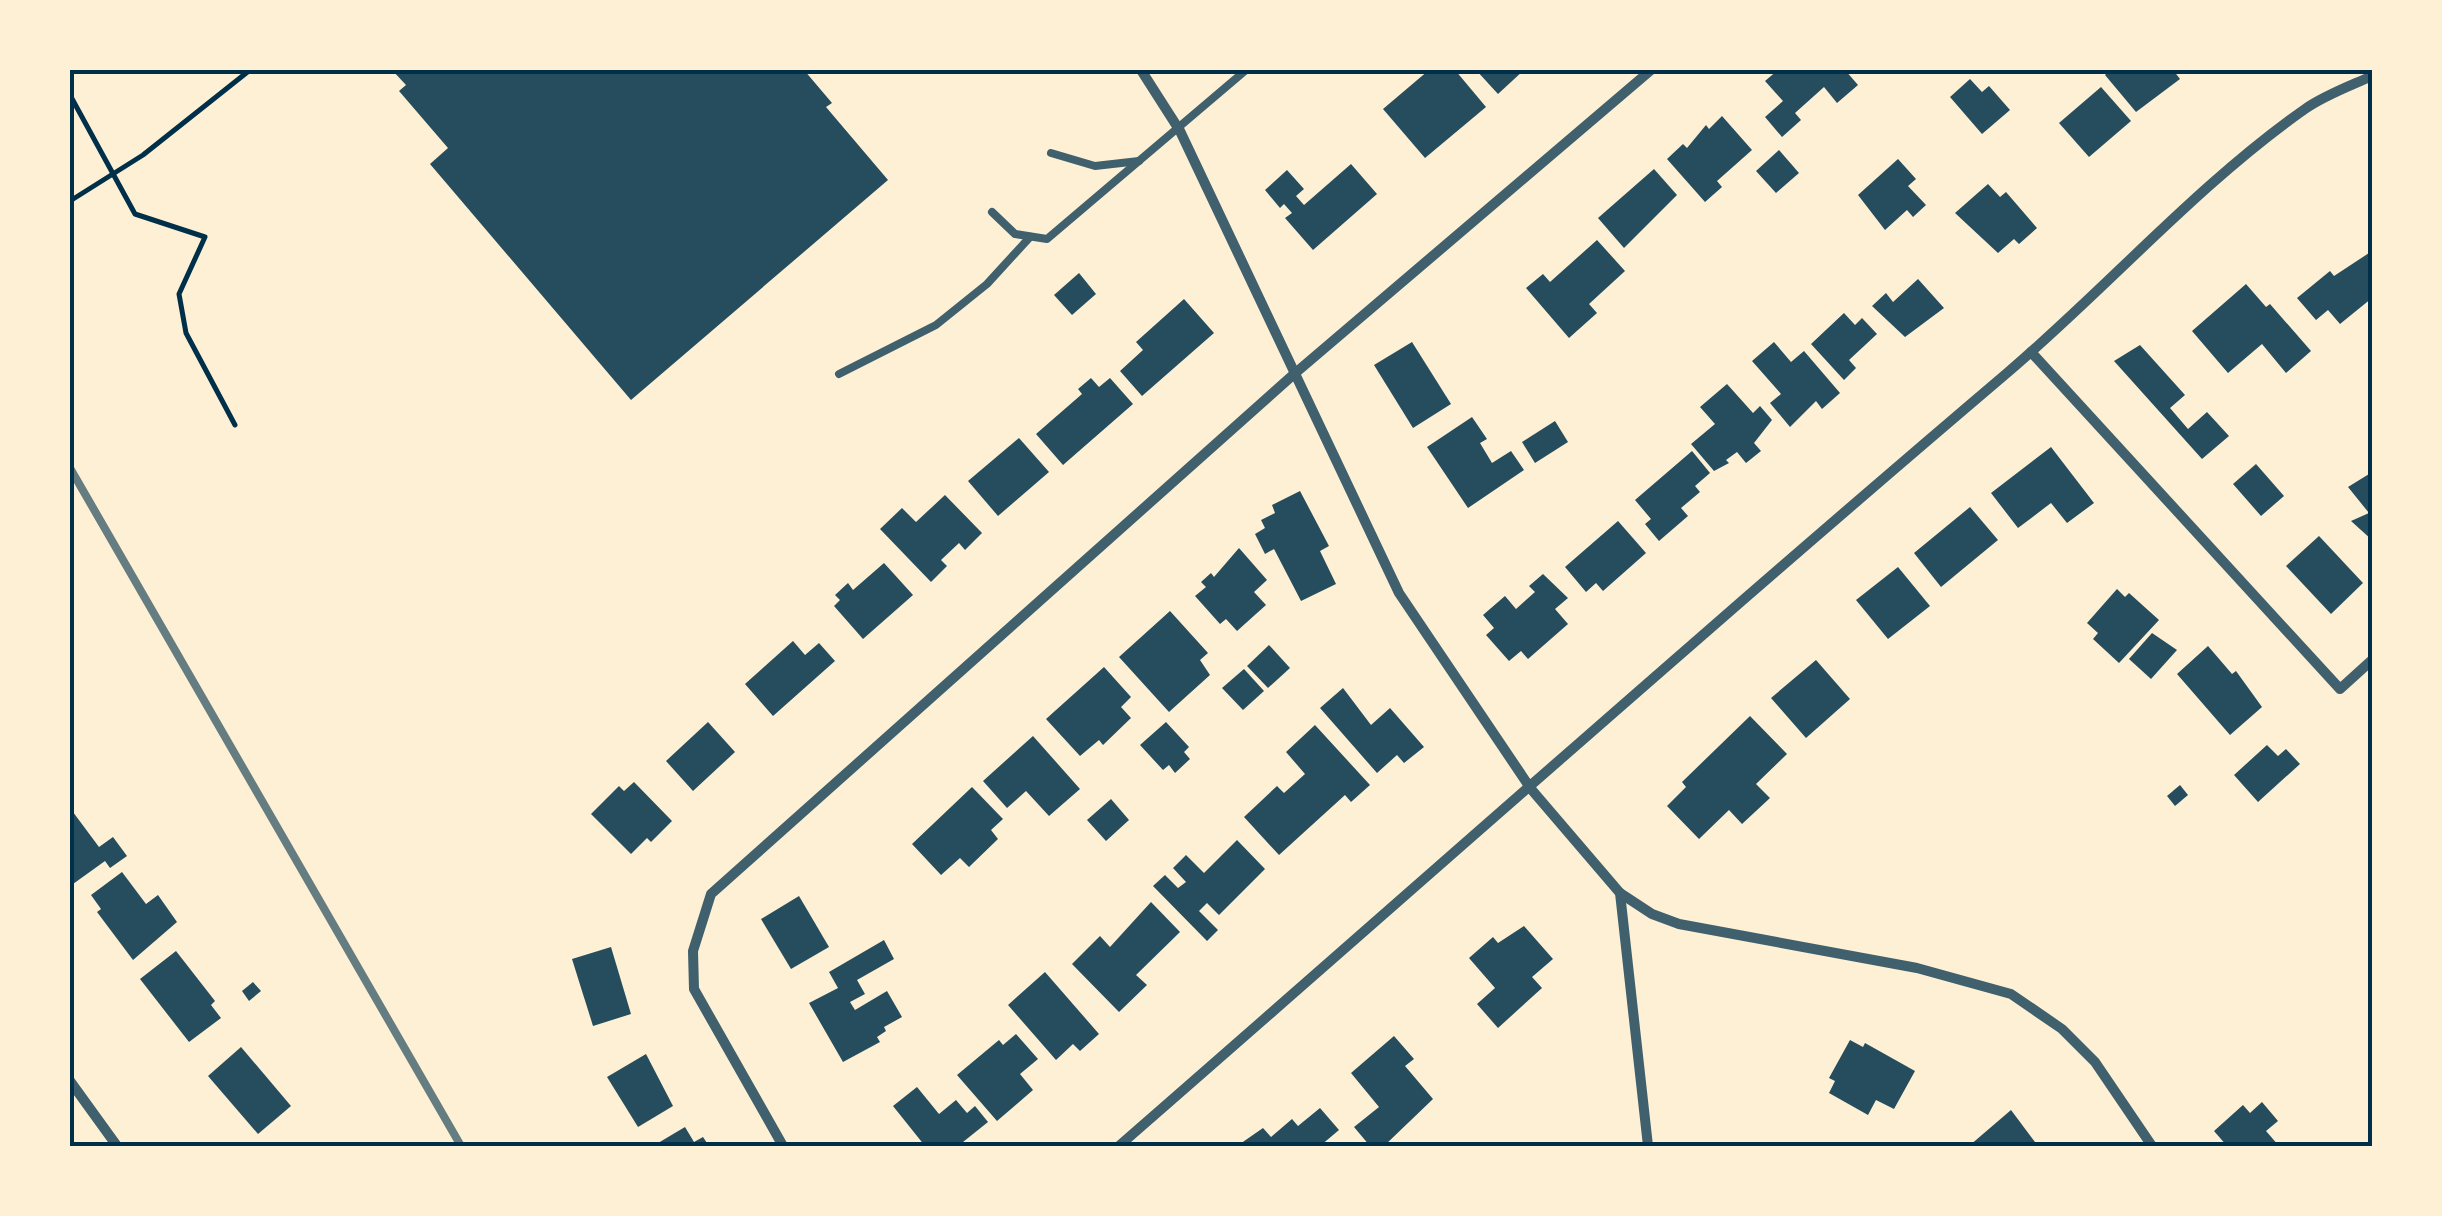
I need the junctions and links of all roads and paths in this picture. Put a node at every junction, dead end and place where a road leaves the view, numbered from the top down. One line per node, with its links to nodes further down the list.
1 (250, 70): 10 (path)
2 (1141, 70): 7 (street)
3 (1246, 70): 7 (lane)
4 (1651, 70): 16 (street)
5 (2372, 76): 14 (street)
6 (70, 95): 10 (path)
7 (1180, 131): 9 (lane); 16 (street)
8 (1051, 153): 9 (lane)
9 (1139, 162): 13 (lane)
10 (113, 174): 11 (path); 17 (path)
11 (70, 201)
12 (992, 212): 13 (lane)
13 (1030, 236): 15 (lane)
14 (2032, 352): 18 (street); 19 (street)
15 (838, 374)
16 (1292, 375): 19 (street); 23 (street)
17 (235, 424)
18 (2372, 660)
19 (1531, 790): 20 (street); 24 (street)
20 (1620, 893): 25 (street); 26 (street)
21 (70, 1080): 22 (street)
22 (117, 1146)
23 (783, 1146)
24 (1119, 1146)
25 (1648, 1146)
26 (2152, 1146)

